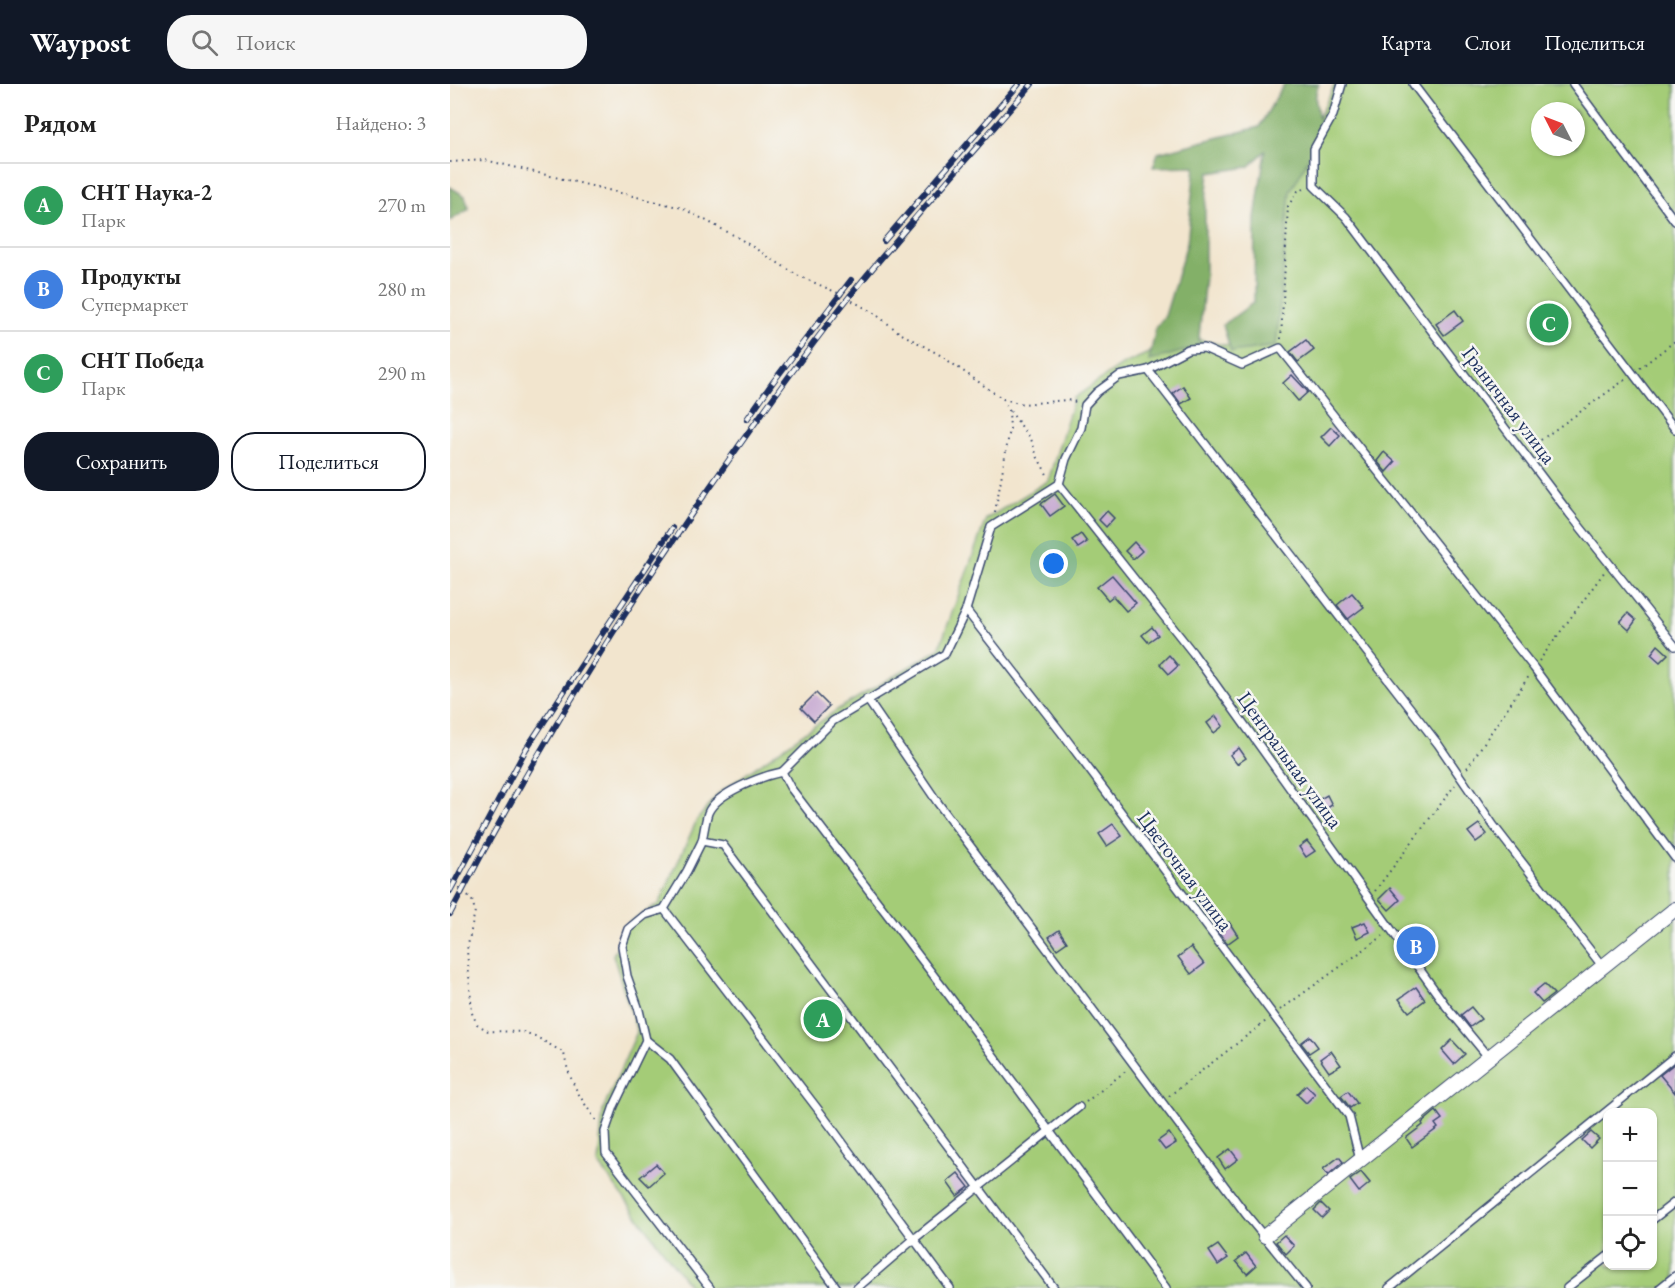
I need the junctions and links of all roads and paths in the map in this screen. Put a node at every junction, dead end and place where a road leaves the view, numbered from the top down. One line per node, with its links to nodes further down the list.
1 (1342, 84): 5 (lane)
2 (1413, 84): 10 (lane)
3 (1573, 84): 6 (lane)
4 (450, 162): 11 (path)
5 (1314, 186): 8 (path); 15 (lane, Граничная улица)
6 (1675, 221)
7 (1675, 341): 10 (path)
8 (1280, 348): 9 (lane); 21 (lane)
9 (1148, 370): 12 (lane); 30 (lane)
10 (1633, 374): 14 (lane); 15 (path)
11 (1003, 399): 12 (path); 13 (path)
12 (1084, 405): 16 (lane)
13 (1009, 410): 16 (path); 17 (path)
14 (1675, 429)
15 (1523, 452): 18 (lane, Граничная улица)
16 (1059, 484): 17 (lane); 29 (lane, Центральная улица)
17 (991, 527): 19 (lane)
18 (1610, 564): 20 (lane, Граничная улица); 21 (path)
19 (966, 610): 22 (lane); 31 (lane, Цветочная улица)
20 (1675, 646)
21 (1534, 668): 25 (lane)
22 (867, 699): 23 (lane); 35 (lane)
23 (782, 772): 24 (lane); 38 (lane)
24 (702, 842): 27 (lane); 41 (lane)
25 (1675, 858)
26 (450, 880): 39 (path)
27 (664, 909): 32 (lane); 45 (lane)
28 (1675, 909): 30 (street)
29 (1391, 930): 31 (path); 34 (lane, Центральная улица)
30 (1603, 967): 34 (street)
31 (1273, 1016): 36 (path); 40 (lane, Цветочная улица)
32 (646, 1040): 39 (lane); 49 (lane)
33 (1675, 1056): 55 (lane)
34 (1489, 1058): 40 (street)
35 (1134, 1065): 36 (lane); 37 (path)
36 (1162, 1102): 44 (lane)
37 (1079, 1107): 38 (lane)
38 (1049, 1131): 41 (lane); 53 (lane)
39 (605, 1132): 48 (lane)
40 (1360, 1161): 44 (street)
41 (979, 1187): 45 (lane); 52 (lane)
42 (1675, 1202): 43 (lane)
43 (1657, 1217)
44 (1265, 1236): 54 (lane)
45 (914, 1239): 50 (lane); 51 (lane)
46 (1603, 1260): 56 (lane)
47 (1675, 1276): 57 (lane)
48 (710, 1288)
49 (837, 1288)
50 (857, 1288)
51 (950, 1288)
52 (1054, 1288)
53 (1166, 1288)
54 (1305, 1288)
55 (1389, 1288)
56 (1567, 1288)
57 (1660, 1288)

